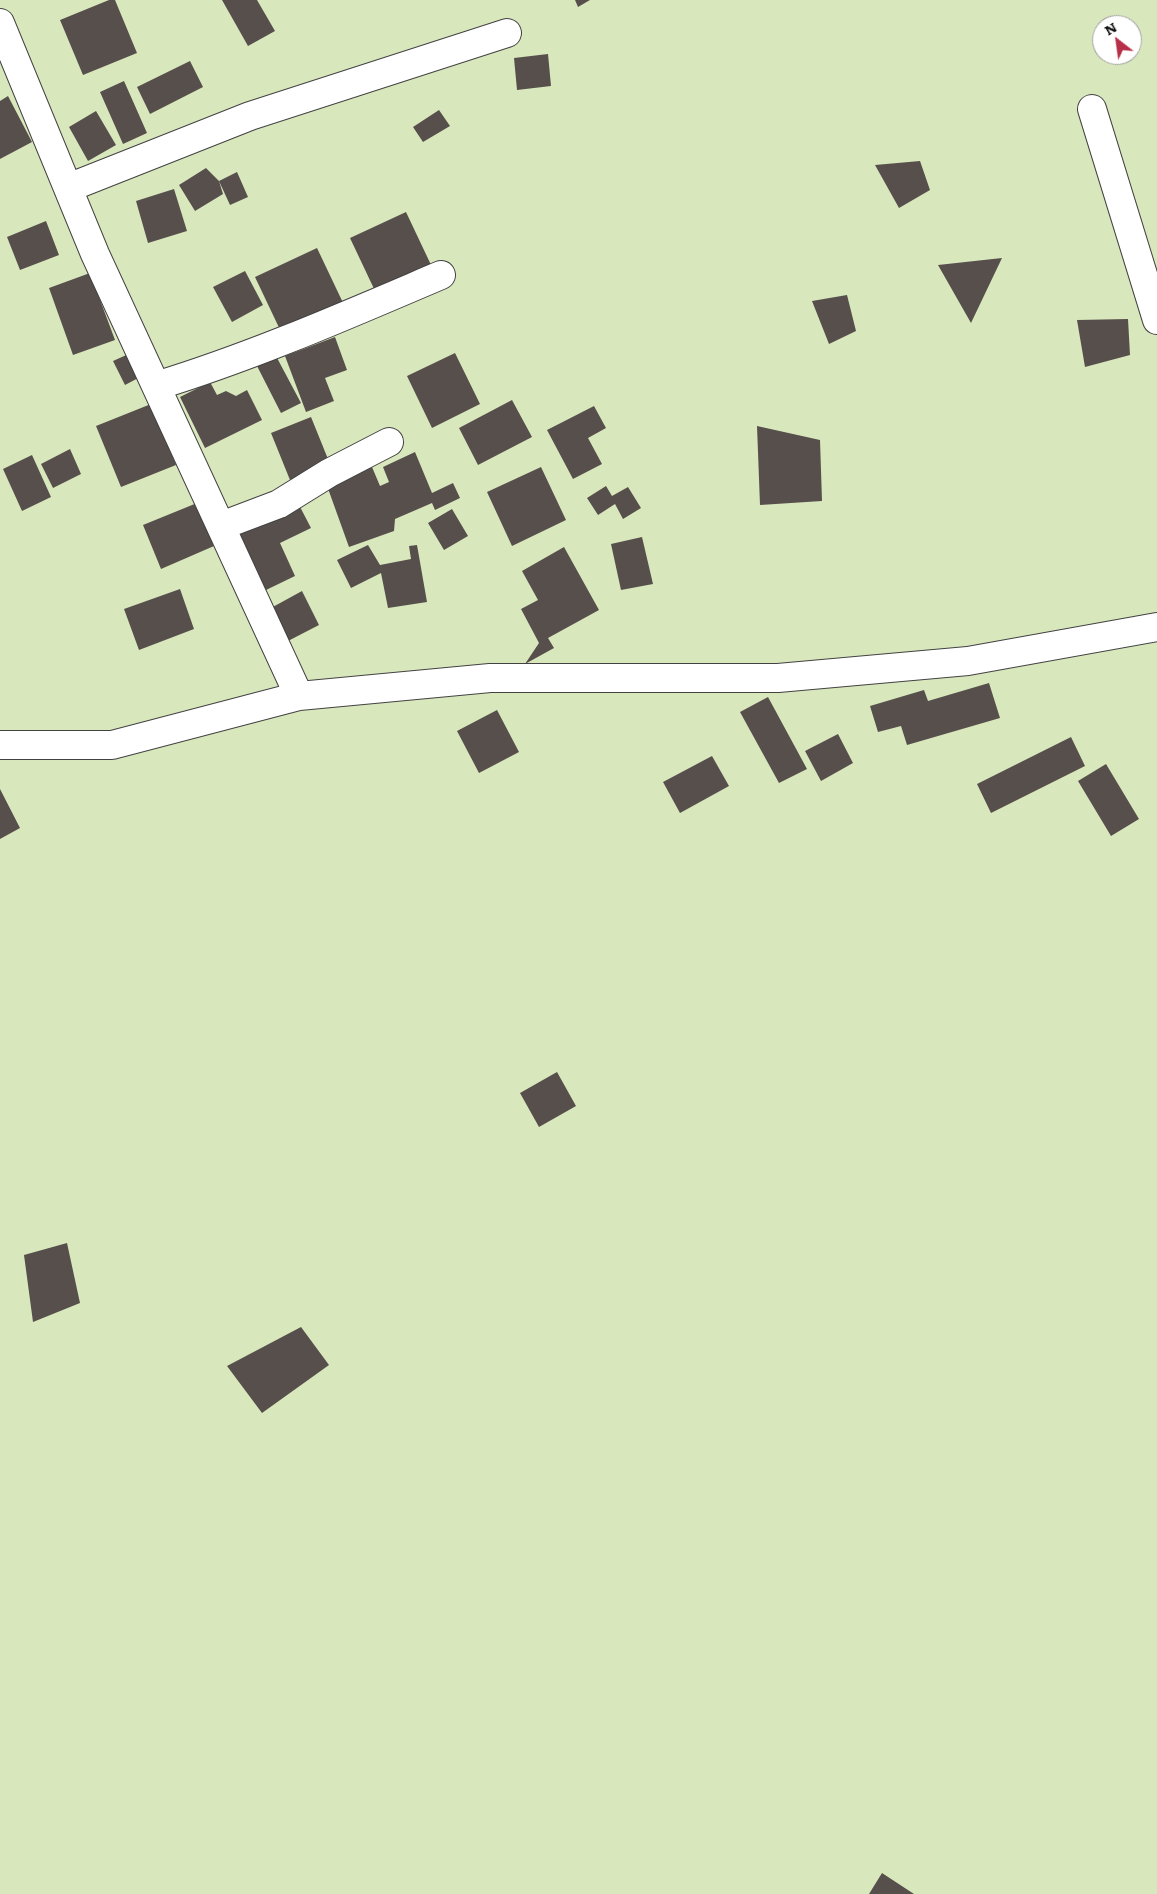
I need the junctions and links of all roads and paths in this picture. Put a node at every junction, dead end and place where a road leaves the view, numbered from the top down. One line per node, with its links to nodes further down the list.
1 (0, 22): 4 (street)
2 (507, 33): 4 (street)
3 (1092, 109): 6 (street)
4 (68, 188): 7 (street)
5 (441, 275): 7 (street)
6 (1157, 320)
7 (156, 386): 9 (street)
8 (389, 442): 9 (street)
9 (221, 526): 11 (street)
10 (1157, 627): 11 (street)
11 (299, 696): 12 (street)
12 (0, 745)

